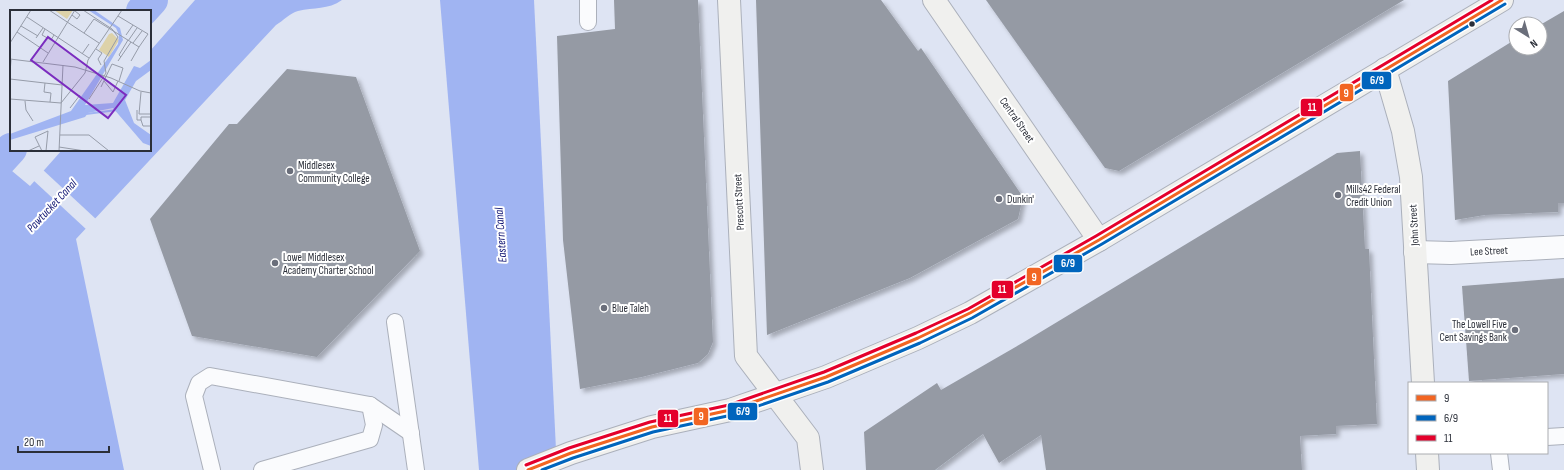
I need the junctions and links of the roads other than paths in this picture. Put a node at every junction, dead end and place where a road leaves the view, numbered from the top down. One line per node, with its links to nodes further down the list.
1 (588, 0): 5 (lane)
2 (729, 0): 12 (main road, Prescott Street)
3 (934, 0): 7 (main road, Central Street)
4 (1502, 0): 6 (main road)
5 (588, 22)
6 (1385, 69): 7 (main road); 9 (main road, John Street)
7 (1099, 240): 12 (main road)
8 (1564, 247): 9 (street, Lee Street)
9 (1415, 252): 11 (main road, John Street)
10 (395, 322): 14 (lane)
11 (1423, 382)
12 (775, 395): 22 (main road); 23 (main road, Prescott Street)
13 (370, 405): 14 (lane); 19 (lane); 20 (lane)
14 (411, 433): 21 (lane)
15 (1564, 436): 16 (lane)
16 (1548, 437)
17 (1427, 454): 24 (main road)
18 (1499, 454): 25 (lane)
19 (212, 470)
20 (262, 470)
21 (416, 470)
22 (528, 470)
23 (812, 470)
24 (1428, 470)
25 (1501, 470)

